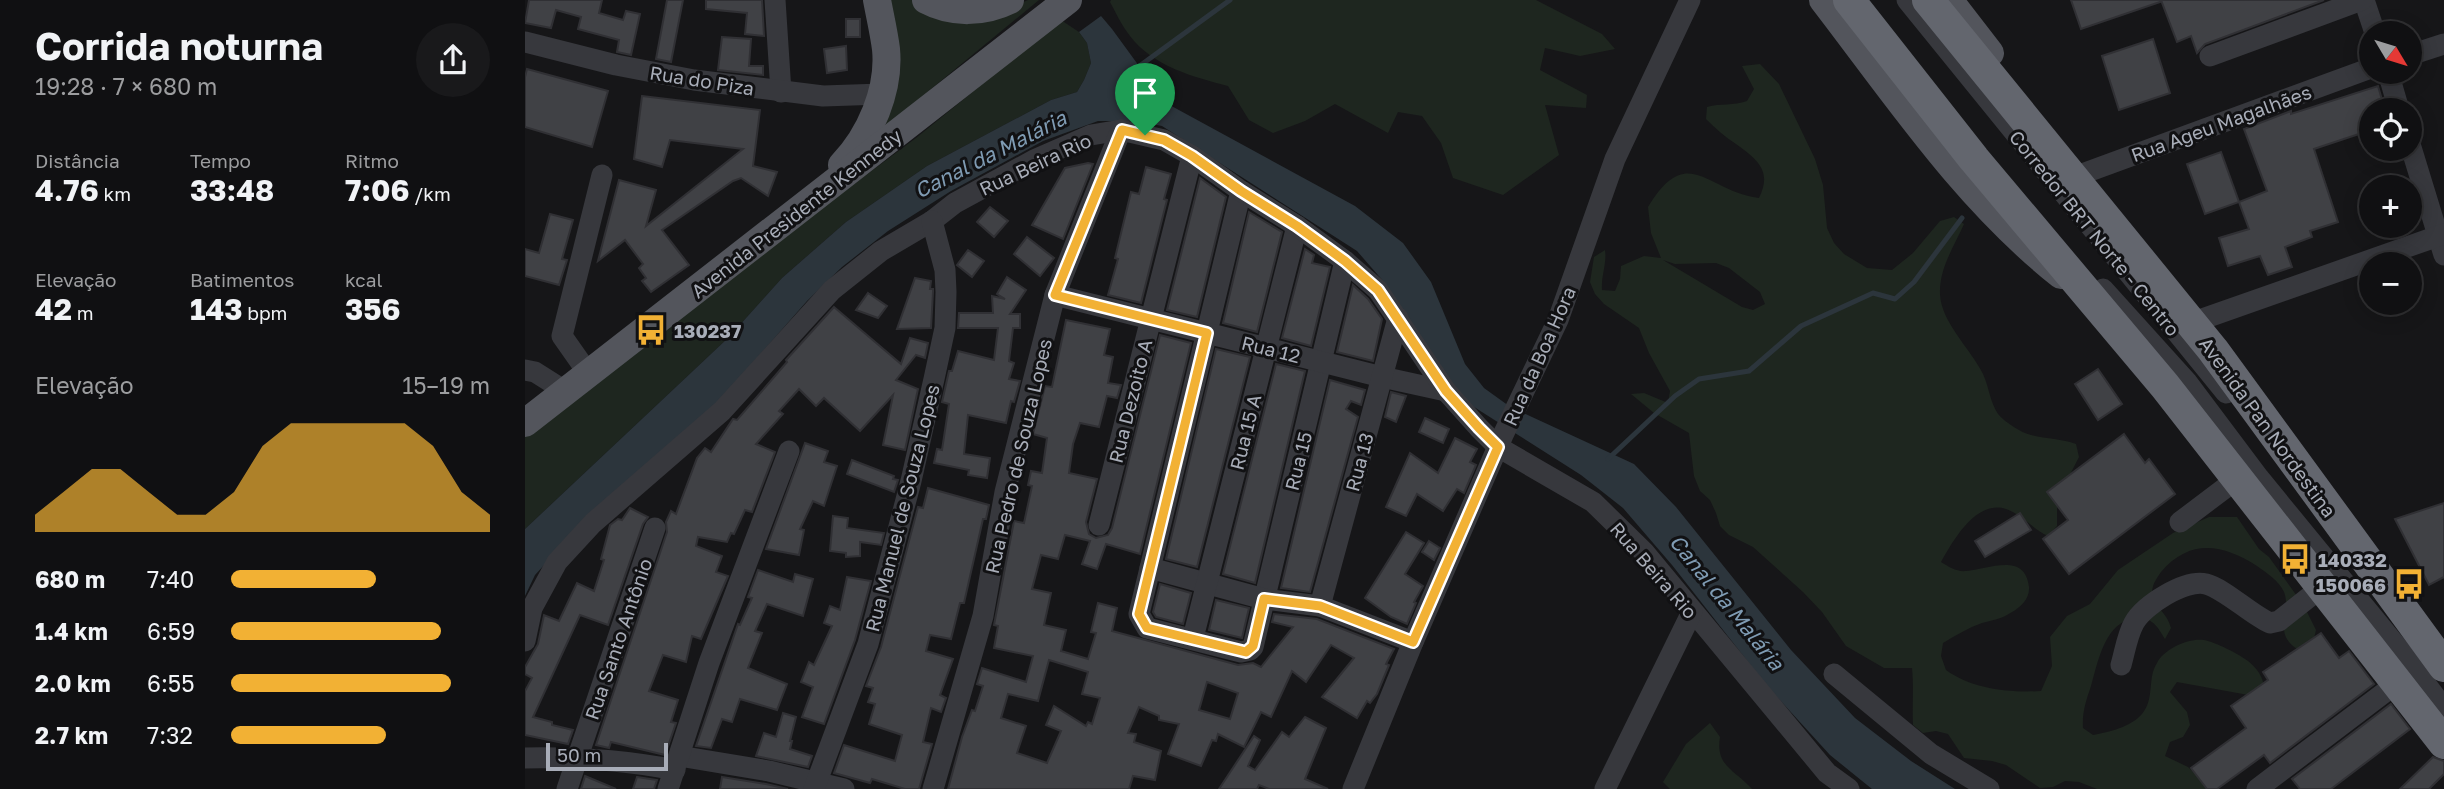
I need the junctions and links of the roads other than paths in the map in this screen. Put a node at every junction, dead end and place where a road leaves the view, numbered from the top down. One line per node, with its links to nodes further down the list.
1 (775, 0): 21 (street)
2 (877, 0): 22 (main road)
3 (926, 0): 4 (main road)
4 (1010, 0)
5 (1690, 0): 49 (street, Rua da Boa Hora)
6 (1823, 0): 36 (main road)
7 (1849, 0): 23 (highway)
8 (1867, 0): 23 (street, Corredor BRT Norte - Centro)
9 (1907, 0): 19 (street, Corredor BRT Norte - Centro)
10 (1928, 0): 19 (highway, Avenida Pan Nordestina)
11 (1949, 0): 28 (main road, Avenida Pan Nordestina)
12 (2363, 0): 14 (street); 18 (street)
13 (1067, 1): 30 (main road, Avenida Presidente Kennedy)
14 (2371, 21)
15 (525, 42): 21 (street, Rua do Piza)
16 (2444, 44): 17 (street)
17 (2422, 51)
18 (2210, 56)
19 (1974, 71): 28 (highway, Avenida Pan Nordestina); 68 (street, Corredor BRT Norte - Centro)
20 (2359, 73): 28 (street, Rua Ageu Magalhães)
21 (781, 92): 22 (street, Rua do Piza)
22 (882, 94): 30 (main road)
23 (1948, 114): 36 (highway); 69 (street, Corredor BRT Norte - Centro)
24 (1122, 130): 25 (street, Rua Beira Rio); 31 (street, Rua Beira Rio); 35 (street, Rua Pedro de Souza Lopes)
25 (1192, 156): 29 (street, Rua Beira Rio); 38 (street, Rua Dezoito A)
26 (2416, 161): 33 (street)
27 (602, 175): 44 (street)
28 (2080, 182): 39 (highway, Avenida Pan Nordestina)
29 (1241, 191): 32 (street, Rua Beira Rio); 40 (street)
30 (799, 210): 44 (main road, Avenida Presidente Kennedy)
31 (932, 221): 62 (street, Rua Beira Rio); 75 (street, Rua Manuel de Souza Lopes)
32 (1297, 226): 34 (street, Rua Beira Rio); 41 (street, Rua 15 A)
33 (2442, 242): 39 (street)
34 (1345, 261): 37 (street, Rua Beira Rio); 42 (street, Rua 15)
35 (1055, 295): 38 (street, Rua 12); 78 (street, Rua Pedro de Souza Lopes)
36 (2091, 298): 51 (highway)
37 (1398, 318): 45 (street, Rua 13); 47 (street, Rua Beira Rio)
38 (1150, 319): 40 (street, Rua 12); 53 (street, Rua Dezoito A)
39 (2191, 323): 65 (highway, Avenida Pan Nordestina)
40 (1207, 333): 41 (street, Rua 12); 55 (street)
41 (1266, 348): 42 (street, Rua 12); 56 (street, Rua 15 A)
42 (1321, 362): 45 (street, Rua 12); 58 (street, Rua 15)
43 (525, 370): 46 (street)
44 (588, 373): 46 (main road, Avenida Presidente Kennedy)
45 (1382, 377): 47 (street, Rua 12); 59 (street, Rua 13)
46 (565, 391): 48 (main road, Avenida Presidente Kennedy)
47 (1446, 391): 49 (street, Rua Beira Rio)
48 (525, 423)
49 (1501, 441): 60 (street, Rua Beira Rio); 63 (street, Rua da Boa Hora)
50 (789, 451): 73 (street)
51 (2237, 479): 52 (street); 57 (highway)
52 (2180, 522)
53 (1099, 525)
54 (655, 528): 71 (street, Rua Santo Antônio)
55 (1150, 568): 56 (street); 61 (street)
56 (1207, 583): 58 (street); 61 (street, Rua 15 A)
57 (2322, 587): 64 (street); 67 (highway)
58 (1264, 599): 59 (street); 61 (street, Rua 15)
59 (1320, 606): 63 (street)
60 (1692, 612): 74 (street, Rua Beira Rio); 80 (street)
61 (1193, 638)
62 (525, 641)
63 (1413, 642): 79 (street, Rua da Boa Hora)
64 (2121, 664)
65 (2444, 666)
66 (1835, 674): 82 (street)
67 (2397, 683): 70 (highway); 83 (street)
68 (2444, 695)
69 (2444, 708)
70 (2444, 743)
71 (578, 757): 72 (street); 73 (street); 76 (street, Rua Santo Antônio)
72 (525, 758)
73 (674, 772): 75 (street)
74 (1823, 781): 81 (street, Rua Beira Rio)
75 (815, 785): 77 (street)
76 (566, 789)
77 (844, 789)
78 (933, 789)
79 (1353, 789)
80 (1605, 789)
81 (1849, 789)
82 (1989, 789)
83 (2257, 789)

